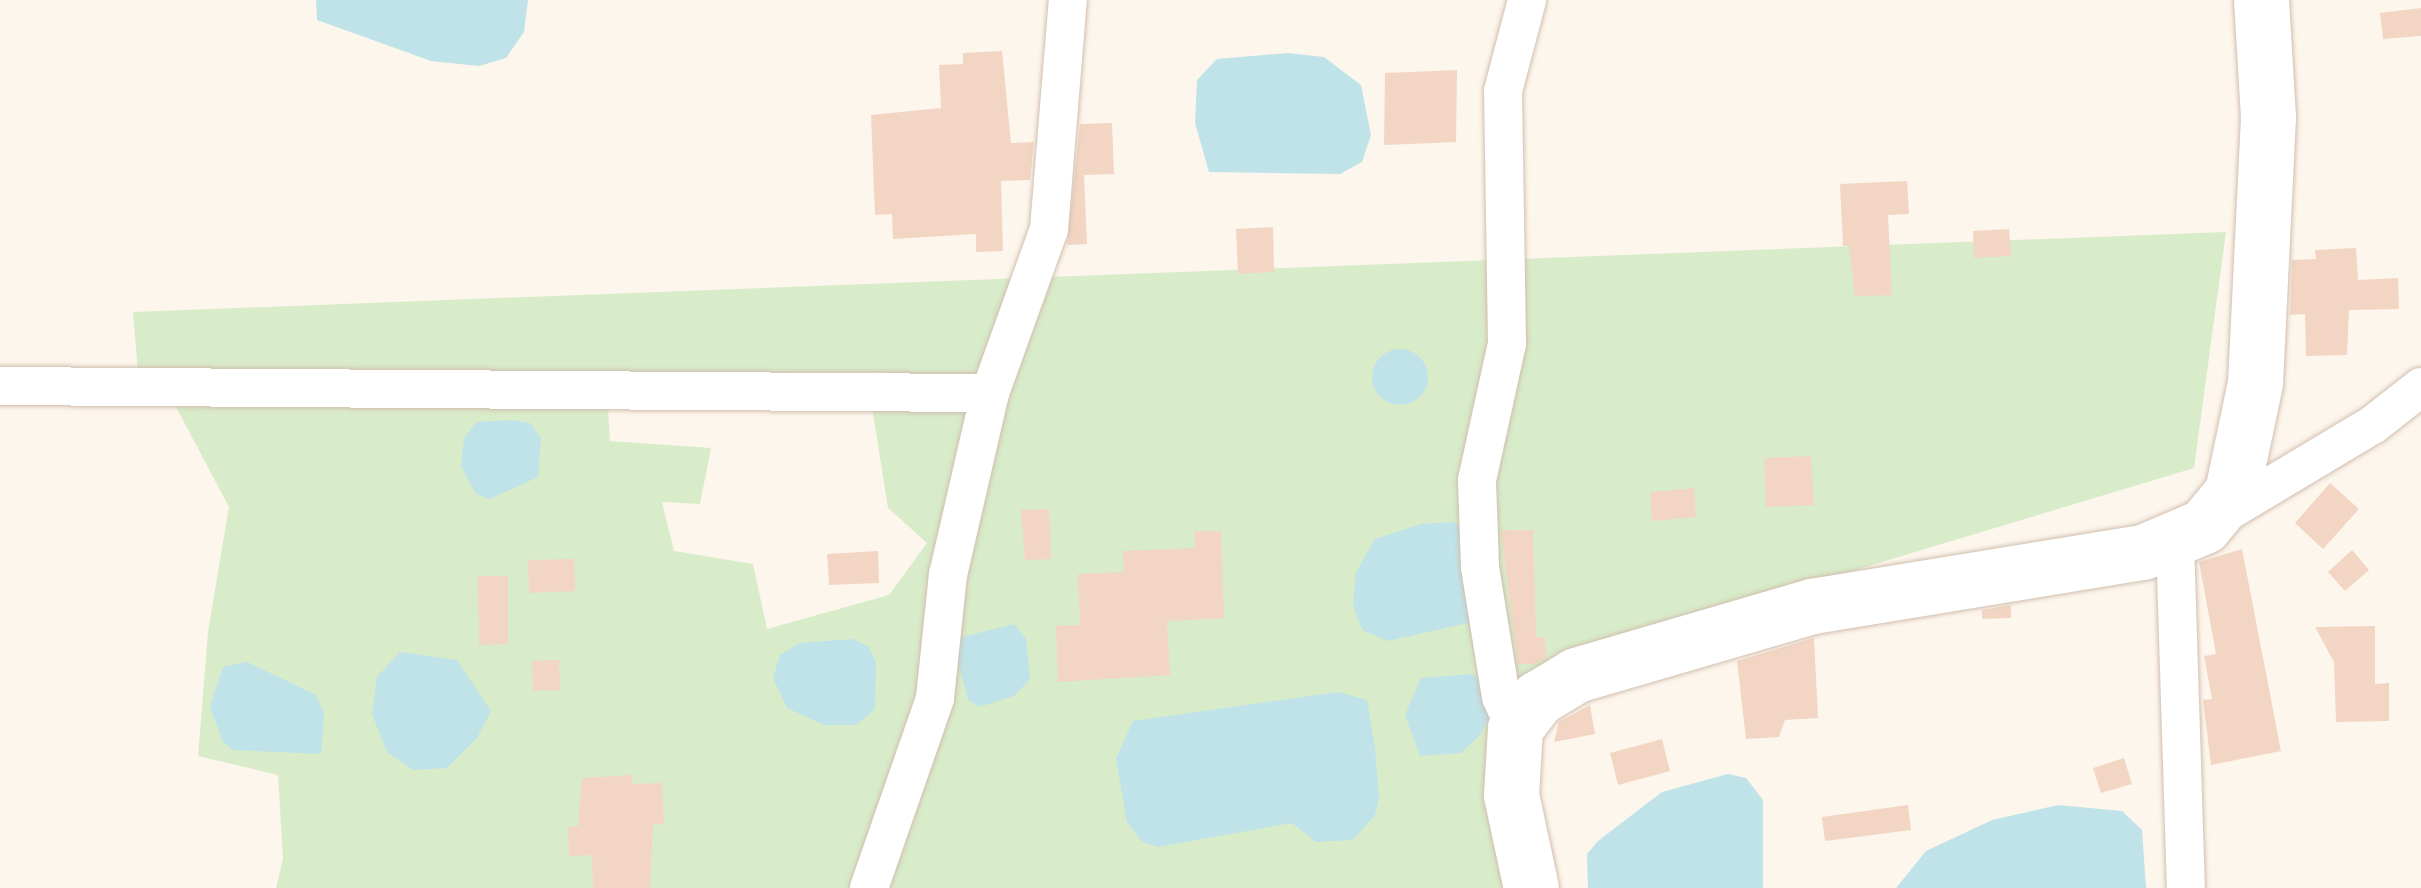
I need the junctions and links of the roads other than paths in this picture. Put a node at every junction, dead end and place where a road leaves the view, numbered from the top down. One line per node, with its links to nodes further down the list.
1 (1068, 0): 6 (street)
2 (1526, 0): 8 (street)
3 (2261, 0): 7 (street)
4 (0, 386): 6 (street)
5 (2421, 386): 7 (street)
6 (990, 393): 9 (street)
7 (2189, 534): 8 (street); 11 (street)
8 (1516, 728): 10 (street)
9 (869, 888)
10 (1531, 888)
11 (2186, 888)

